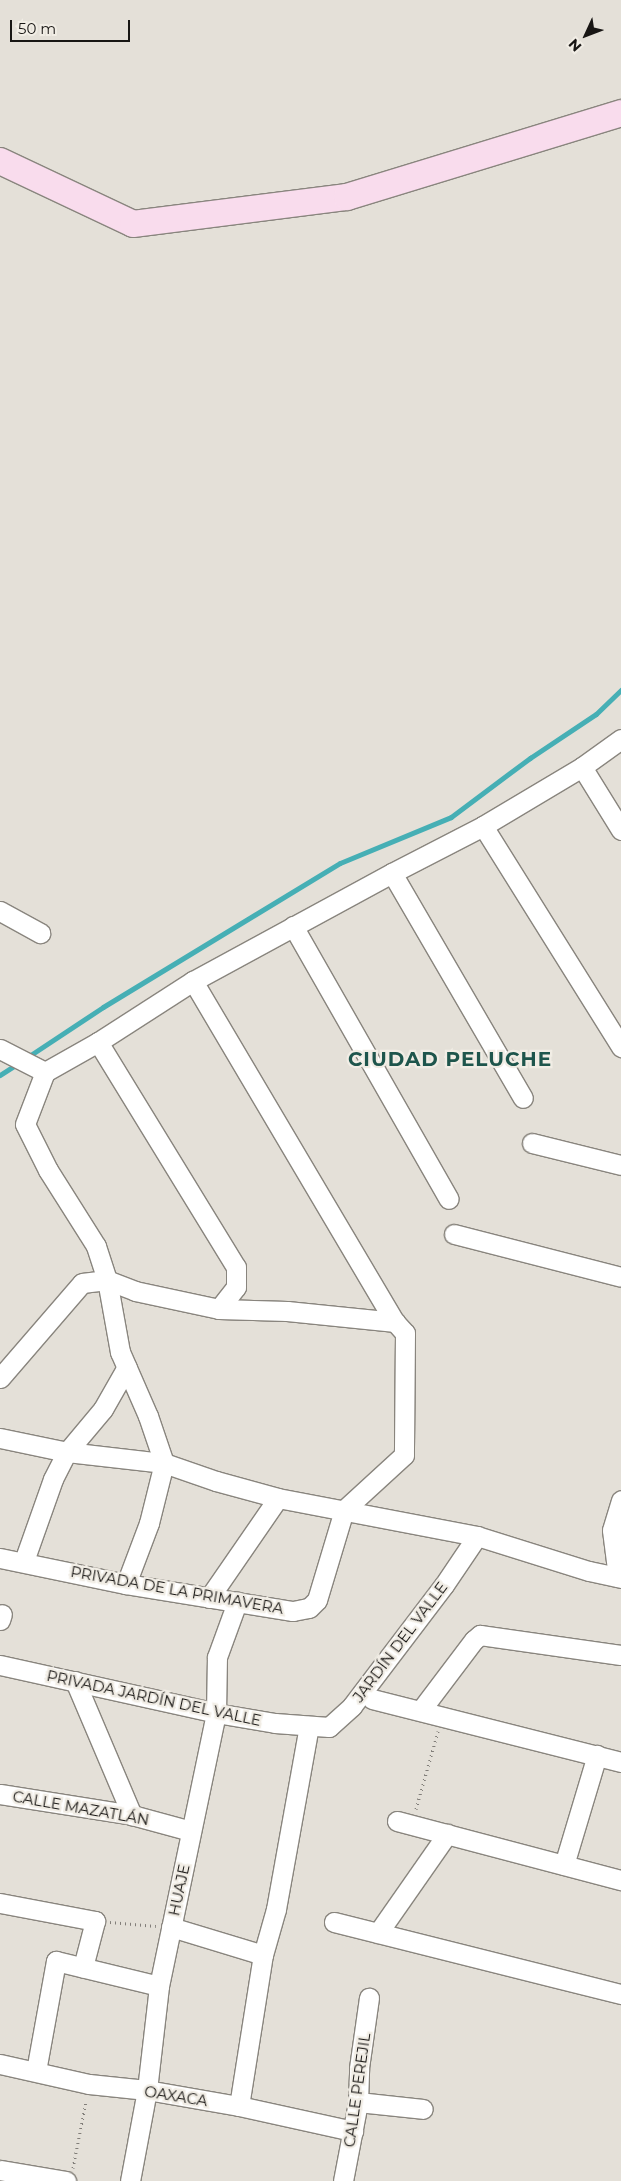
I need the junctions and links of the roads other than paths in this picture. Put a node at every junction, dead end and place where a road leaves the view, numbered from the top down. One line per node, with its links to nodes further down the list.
1 (621, 113): 2 (street)
2 (0, 160)
3 (621, 739): 4 (street)
4 (582, 767): 5 (street); 6 (street)
5 (483, 826): 7 (street); 13 (street)
6 (621, 830)
7 (392, 873): 9 (street); 16 (street)
8 (0, 911): 10 (street)
9 (293, 926): 11 (street); 19 (street)
10 (40, 932)
11 (193, 981): 12 (street); 24 (street)
12 (98, 1042): 15 (street); 23 (street)
13 (621, 1047)
14 (6, 1052): 15 (street)
15 (39, 1069): 22 (street)
16 (523, 1098)
17 (532, 1143): 18 (street)
18 (621, 1165)
19 (449, 1198)
20 (454, 1234): 21 (street)
21 (621, 1277)
22 (107, 1280): 23 (street); 25 (street); 26 (street)
23 (218, 1308): 24 (street)
24 (395, 1322): 32 (street)
25 (127, 1366): 28 (street); 29 (street)
26 (0, 1378)
27 (0, 1438): 28 (street)
28 (67, 1452): 29 (street); 35 (street)
29 (164, 1462): 30 (street); 37 (street)
30 (278, 1498): 32 (street); 38 (street)
31 (621, 1500): 36 (street)
32 (344, 1510): 33 (street); 39 (street, PRIVADA DE LA PRIMAVERA)
33 (477, 1536): 36 (street); 46 (street, JARDÍN DEL VALLE)
34 (0, 1558): 35 (street, PRIVADA DE LA PRIMAVERA)
35 (24, 1562): 37 (street, PRIVADA DE LA PRIMAVERA)
36 (620, 1577)
37 (126, 1584): 38 (street, PRIVADA DE LA PRIMAVERA)
38 (209, 1598): 39 (street, PRIVADA DE LA PRIMAVERA)
39 (237, 1602): 45 (street, HUAJE)
40 (621, 1655): 44 (street)
41 (0, 1665): 42 (street, PRIVADA JARDÍN DEL VALLE)
42 (75, 1681): 45 (street, PRIVADA JARDÍN DEL VALLE); 50 (street)
43 (372, 1699): 44 (street)
44 (420, 1710): 47 (street)
45 (216, 1712): 46 (street, PRIVADA JARDÍN DEL VALLE); 52 (street, HUAJE)
46 (309, 1726): 60 (street)
47 (597, 1755): 48 (street); 54 (street)
48 (621, 1762)
49 (0, 1794): 50 (street, CALLE MAZATLÁN)
50 (132, 1815): 52 (street, CALLE MAZATLÁN)
51 (404, 1822): 53 (street)
52 (191, 1831): 58 (street, HUAJE)
53 (447, 1834): 54 (street); 59 (street)
54 (564, 1865): 55 (street)
55 (621, 1880)
56 (0, 1903): 61 (street)
57 (334, 1922): 59 (street)
58 (171, 1927): 60 (street); 62 (street, HUAJE)
59 (378, 1933): 63 (street)
60 (263, 1955): 69 (street)
61 (84, 1967): 62 (street); 66 (street)
62 (159, 1986): 67 (street, HUAJE)
63 (621, 1994)
64 (369, 1998): 68 (street, CALLE PEREJIL)
65 (0, 2064): 66 (street, OAXACA)
66 (36, 2071): 67 (street, OAXACA)
67 (147, 2090): 69 (street, OAXACA); 74 (street, HUAJE)
68 (358, 2102): 70 (street); 71 (street, CALLE PEREJIL)
69 (238, 2106): 71 (street, OAXACA)
70 (423, 2109)
71 (352, 2131): 75 (street, CALLE PEREJIL)
72 (12, 2175): 73 (street)
73 (69, 2176)
74 (130, 2181)
75 (343, 2181)

